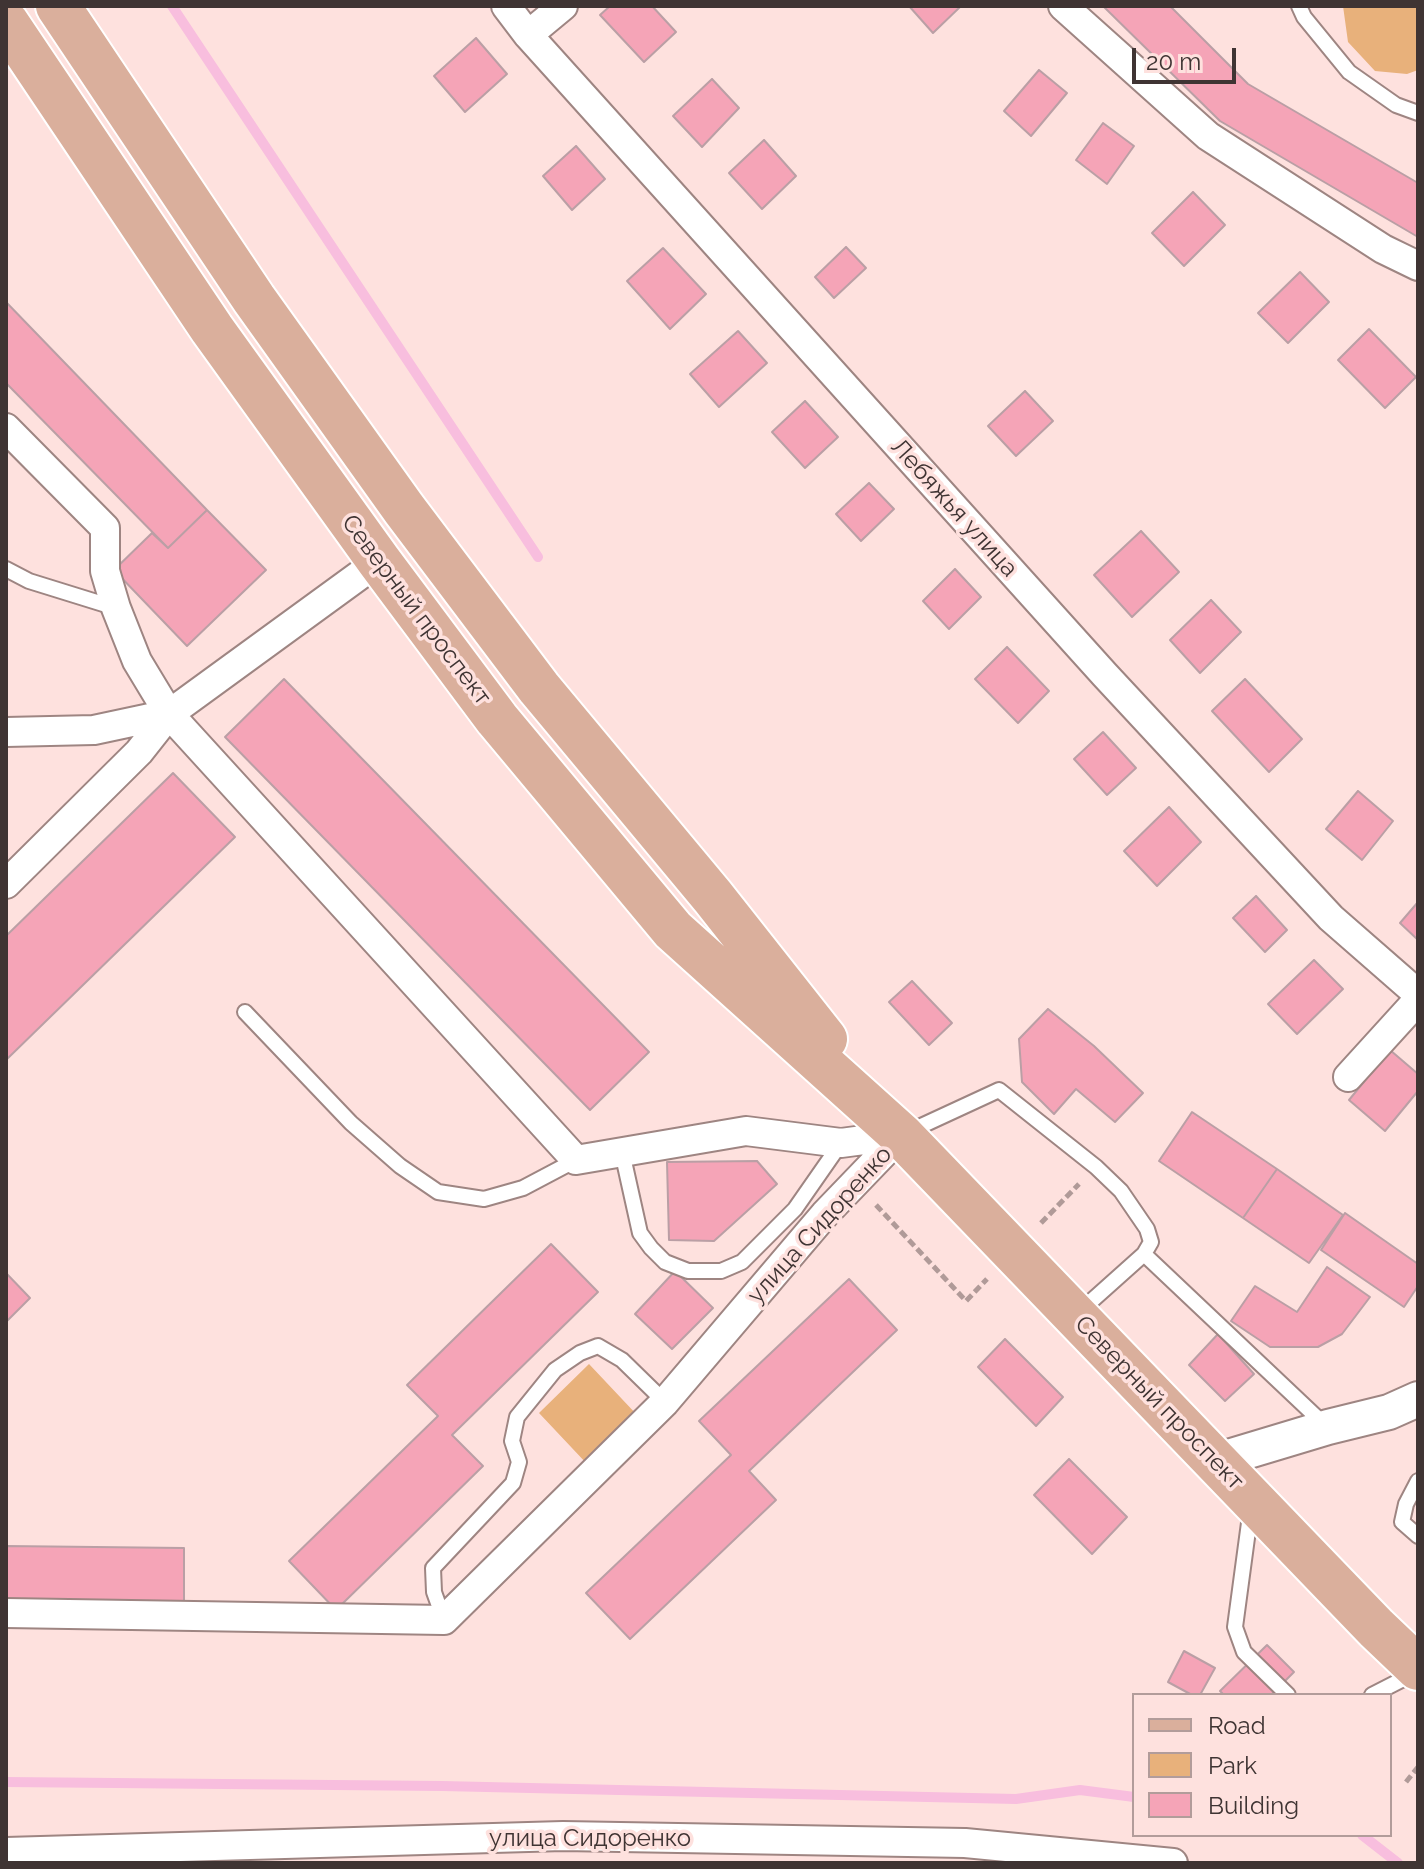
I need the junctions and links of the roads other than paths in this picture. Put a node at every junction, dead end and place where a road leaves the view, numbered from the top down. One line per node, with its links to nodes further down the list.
1 (58, 6): 21 (main road, Северный проспект)
2 (506, 6): 7 (street, Лебяжья улица)
3 (563, 6): 7 (street)
4 (1063, 6): 9 (street)
5 (1304, 10): 8 (lane)
6 (6, 22): 11 (main road, Северный проспект)
7 (528, 35): 17 (street, Лебяжья улица)
8 (1418, 113)
9 (1418, 266)
10 (6, 428): 13 (street)
11 (379, 561): 14 (street); 21 (main road, Северный проспект)
12 (6, 569): 13 (lane)
13 (116, 608): 14 (street)
14 (169, 714): 15 (street); 16 (street); 24 (street)
15 (6, 732)
16 (6, 884)
17 (1418, 994)
18 (1418, 1000): 20 (street)
19 (245, 1012): 24 (lane)
20 (1348, 1077)
21 (901, 1135): 22 (street); 25 (lane); 26 (main road, Северный проспект); 28 (street, улица Сидоренко)
22 (841, 1143): 23 (street); 23 (lane)
23 (622, 1152): 24 (street)
24 (576, 1160)
25 (1144, 1254): 26 (lane); 29 (lane)
26 (1075, 1315): 30 (main road, Северный проспект)
27 (1418, 1399): 29 (street)
28 (665, 1402): 35 (street, улица Сидоренко); 35 (lane)
29 (1328, 1427): 30 (street)
30 (1215, 1461): 32 (main road, Северный проспект)
31 (1418, 1481): 33 (lane)
32 (1252, 1500): 36 (main road, Северный проспект); 37 (lane)
33 (1418, 1536)
34 (6, 1613): 35 (street)
35 (444, 1620)
36 (1418, 1670): 38 (lane)
37 (1286, 1693)
38 (1376, 1693)
39 (6, 1852): 40 (street, улица Сидоренко)
40 (146, 1856): 41 (street, улица Сидоренко)
41 (1173, 1863)

